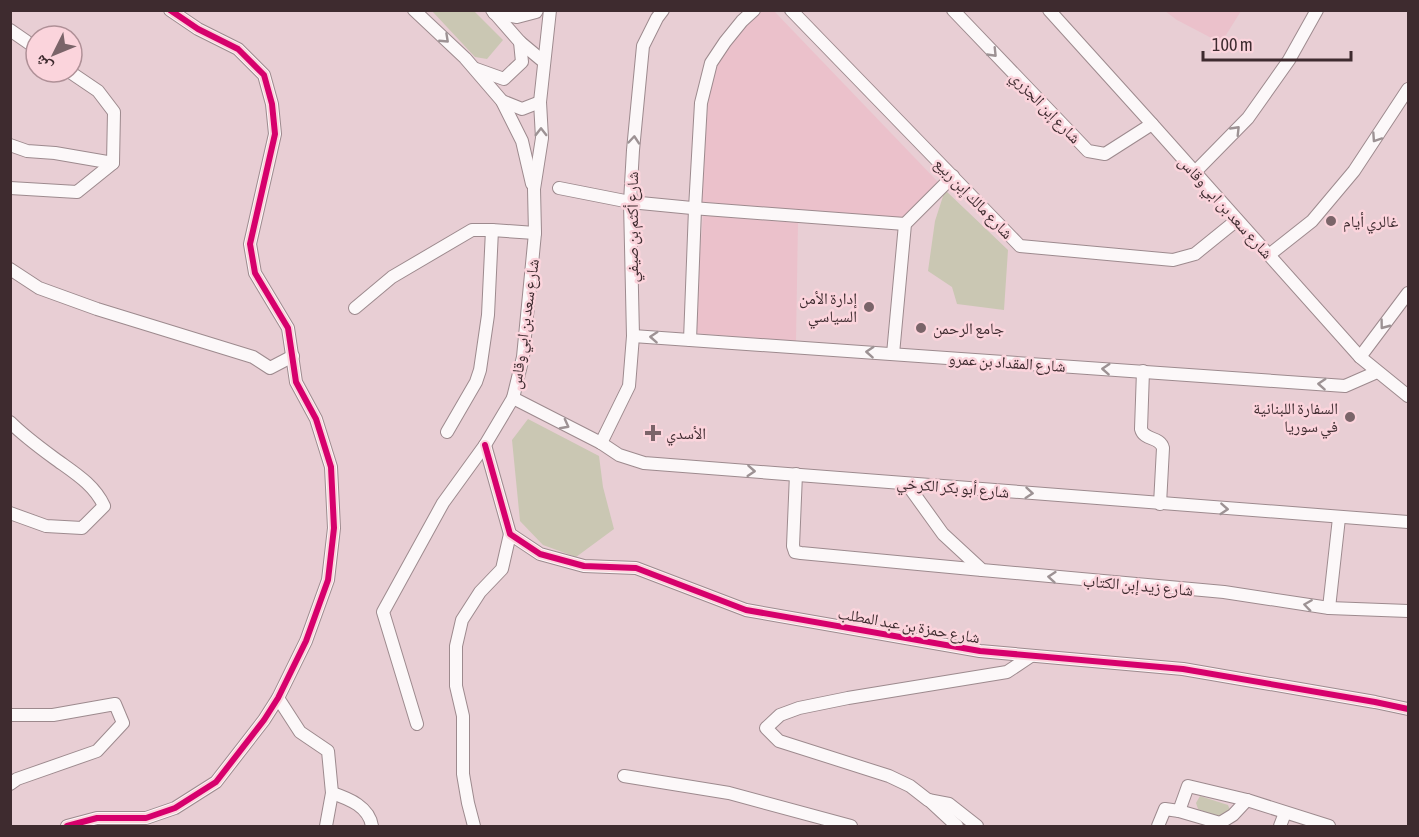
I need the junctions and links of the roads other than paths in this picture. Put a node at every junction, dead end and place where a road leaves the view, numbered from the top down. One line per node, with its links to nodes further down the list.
1 (170, 10): 42 (street)
2 (414, 10): 16 (street, one-way to 16)
3 (537, 10): 11 (street)
4 (550, 10): 15 (street, شارع سعد بن ابي وقاس)
5 (663, 10): 29 (street, شارع أكثم بن صيفي, one-way to 5)
6 (754, 10): 30 (street)
7 (791, 10): 25 (street, شارع مالك إبن ربيع)
8 (953, 10): 21 (street, شارع إبن الجزري, one-way to 21)
9 (1049, 10): 21 (street, شارع سعد بن ابي وقاس)
10 (1317, 10): 24 (street, one-way to 10)
11 (493, 12): 14 (street)
12 (10, 30): 13 (street)
13 (24, 40)
14 (520, 42): 15 (street); 16 (street)
15 (544, 62): 20 (street, شارع سعد بن ابي وقاس)
16 (475, 69): 19 (street)
17 (84, 82): 23 (street)
18 (1408, 89): 35 (street, one-way to 35)
19 (502, 100): 20 (street); 28 (street)
20 (540, 102): 28 (street, شارع سعد بن ابي وقاس, one-way to 20)
21 (1152, 124): 24 (street, شارع سعد بن ابي وقاس)
22 (10, 145): 23 (street)
23 (113, 163): 26 (street)
24 (1195, 172): 31 (street, شارع سعد بن ابي وقاس)
25 (952, 176): 31 (street, شارع مالك إبن ربيع); 32 (street)
26 (10, 188)
27 (559, 188): 29 (street)
28 (534, 189): 34 (street, شارع سعد بن ابي وقاس)
29 (630, 202): 30 (street); 39 (street, شارع أكثم بن صيفي)
30 (695, 209): 32 (street); 40 (street)
31 (1237, 220): 35 (street, شارع سعد بن ابي وقاس)
32 (905, 224): 41 (street)
33 (492, 230): 34 (street); 38 (street); 49 (street)
34 (536, 233): 47 (street, شارع سعد بن ابي وقاس)
35 (1269, 255): 43 (street, شارع سعد بن ابي وقاس)
36 (10, 269): 42 (street)
37 (1408, 293): 43 (street, one-way to 43)
38 (355, 308)
39 (633, 336): 40 (street, شارع المقداد بن عمرو, one-way to 39); 50 (street, شارع أكثم بن صيفي)
40 (690, 340): 41 (street, شارع المقداد بن عمرو, one-way to 40)
41 (893, 354): 44 (street, شارع المقداد بن عمرو, one-way to 41)
42 (293, 356): 63 (street)
43 (1360, 357): 45 (street, شارع سعد بن ابي وقاس)
44 (1143, 371): 45 (street, شارع المقداد بن عمرو, one-way to 44); 54 (street)
45 (1377, 372): 46 (street, شارع سعد بن ابي وقاس)
46 (1408, 396)
47 (513, 398): 50 (street, شارع أبو بكر الكرخي, one-way to 50); 51 (street, شارع سعد بن ابي وقاس)
48 (10, 422): 55 (street)
49 (447, 432)
50 (601, 443): 52 (street, شارع أبو بكر الكرخي, one-way to 52)
51 (485, 445): 58 (street); 66 (street, شارع سعد بن ابي وقاس)
52 (796, 474): 53 (street, شارع أبو بكر الكرخي); 59 (street, شارع زيد إبن الكتاب)
53 (907, 484): 54 (street, شارع أبو بكر الكرخي, one-way to 54); 59 (street)
54 (1160, 504): 56 (street, شارع أبو بكر الكرخي, one-way to 56)
55 (10, 513)
56 (1339, 518): 57 (street, شارع أبو بكر الكرخي); 60 (street)
57 (1408, 522)
58 (510, 534): 62 (street, شارع حمزة بن عبد المطلب); 78 (street)
59 (982, 570): 60 (street, شارع زيد إبن الكتاب, one-way to 59)
60 (1329, 608): 61 (street, شارع زيد إبن الكتاب)
61 (1408, 611)
62 (1031, 656): 64 (street, شارع حمزة بن عبد المطلب); 70 (street)
63 (278, 698): 69 (street); 75 (street)
64 (1408, 709)
65 (10, 714): 68 (street)
66 (417, 724)
67 (624, 776): 79 (street)
68 (10, 784)
69 (332, 793): 76 (street); 77 (street)
70 (928, 800): 80 (street); 81 (street)
71 (1247, 800): 72 (street); 72 (street); 73 (street)
72 (1179, 811): 82 (street)
73 (1285, 813): 74 (street); 83 (street)
74 (1321, 825)
75 (67, 826)
76 (326, 826)
77 (372, 826)
78 (474, 826)
79 (851, 826)
80 (957, 826)
81 (977, 826)
82 (1158, 826)
83 (1280, 826)

